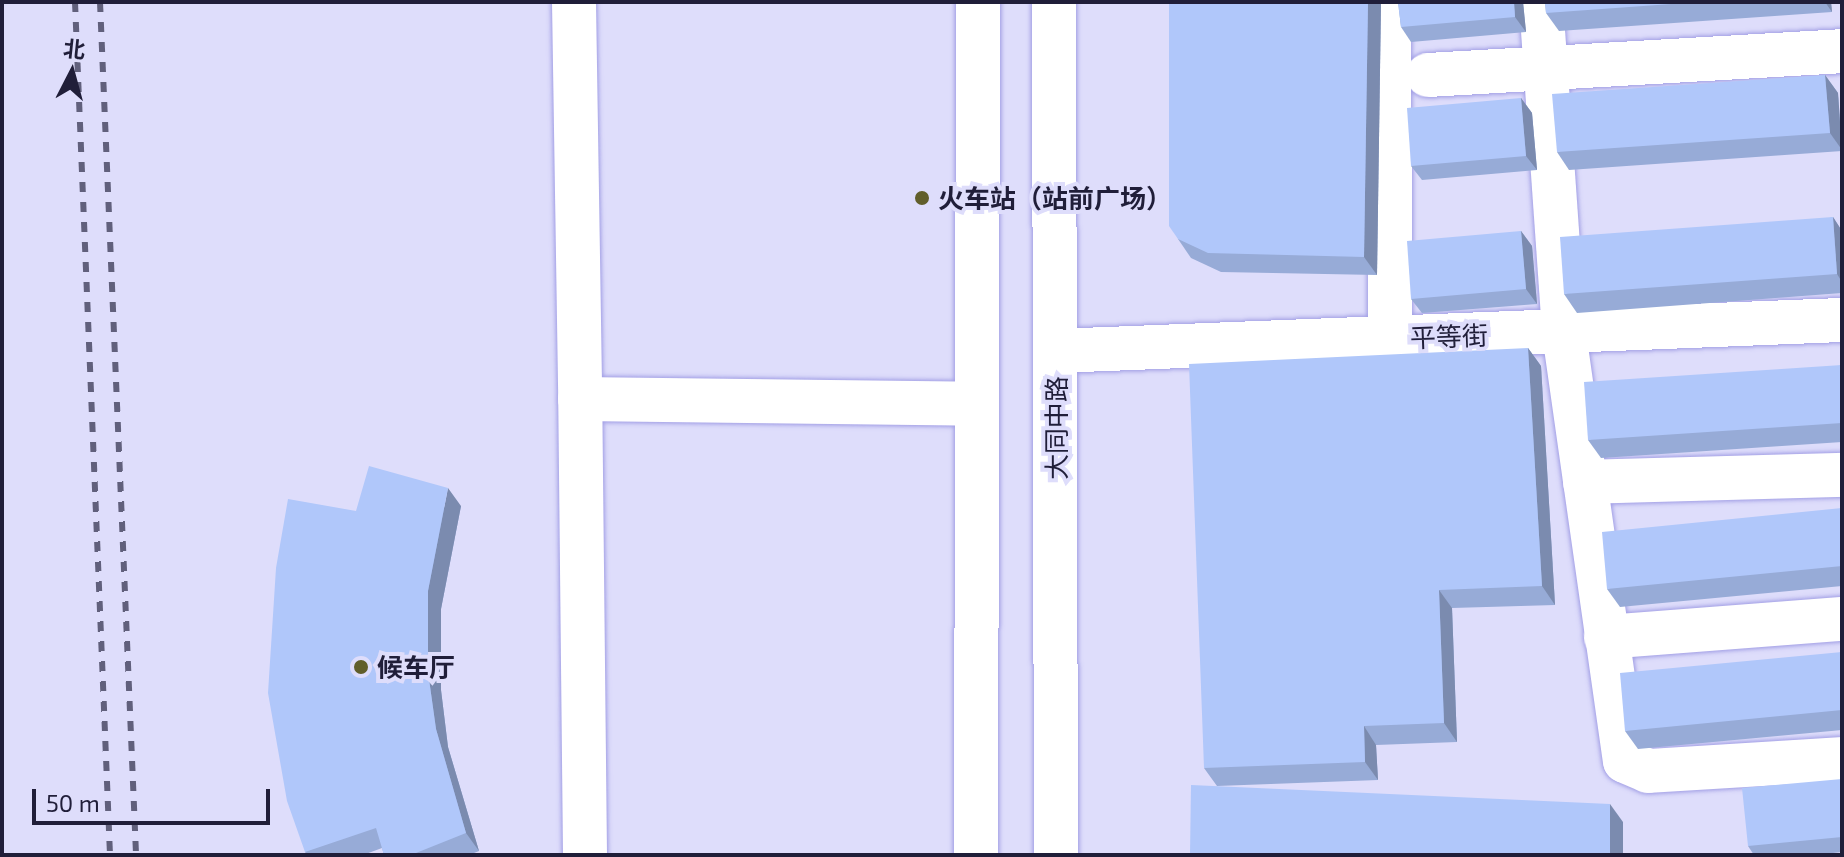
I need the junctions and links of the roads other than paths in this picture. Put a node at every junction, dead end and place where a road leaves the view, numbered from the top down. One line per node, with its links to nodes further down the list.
1 (574, 2): 13 (main road)
2 (978, 2): 14 (main road)
3 (1054, 2): 12 (main road, 大同中路)
4 (1389, 2): 11 (main road)
5 (1541, 2): 7 (main road)
6 (1842, 51): 7 (main road)
7 (1545, 67): 8 (main road); 10 (main road)
8 (1428, 75)
9 (1842, 320): 10 (main road, 平等街)
10 (1564, 333): 11 (main road, 平等街); 16 (main road)
11 (1390, 337): 12 (main road, 平等街)
12 (1056, 351): 22 (main road, 大同中路)
13 (580, 399): 14 (main road); 20 (main road)
14 (977, 404): 21 (main road)
15 (1842, 475): 16 (main road)
16 (1585, 482): 18 (main road)
17 (1842, 619): 18 (main road)
18 (1606, 637): 19 (main road)
19 (1842, 759)
20 (585, 855)
21 (976, 855)
22 (1056, 855)

